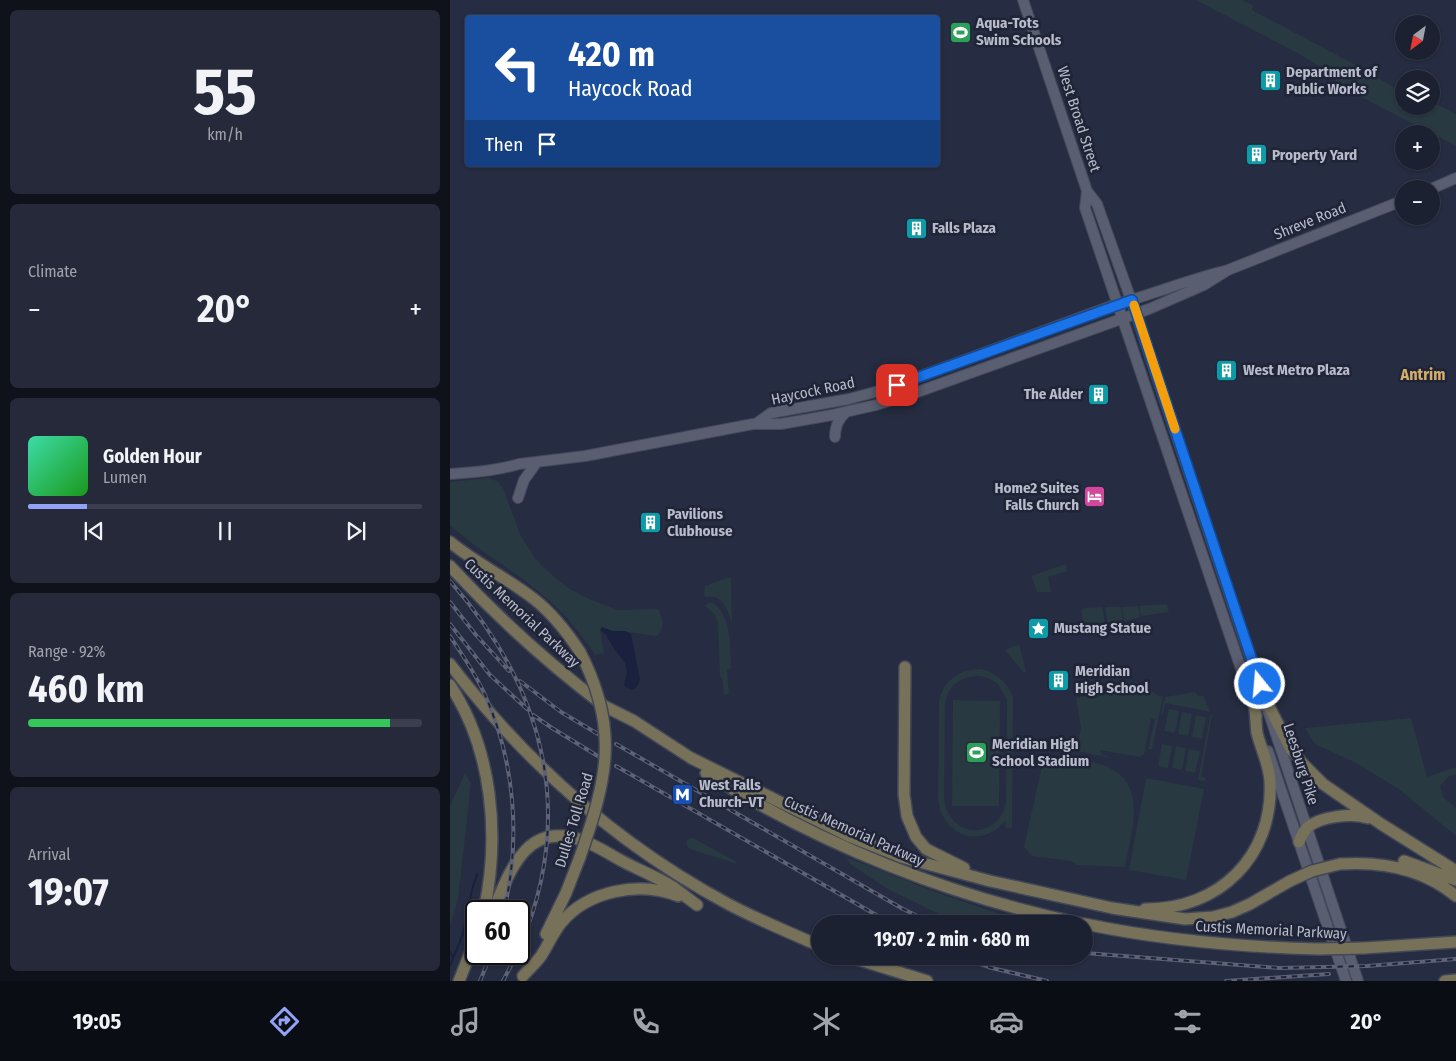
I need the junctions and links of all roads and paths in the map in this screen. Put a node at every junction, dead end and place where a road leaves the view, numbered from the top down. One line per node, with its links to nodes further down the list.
1 (1023, 0): 4 (main road, West Broad Street)
2 (1456, 178): 3 (main road)
3 (1440, 185)
4 (1087, 191): 7 (main road, West Broad Street); 8 (main road, West Broad Street)
5 (1395, 204): 6 (main road, Shreve Road)
6 (1228, 270): 7 (main road, Shreve Road); 9 (main road, Shreve Road)
7 (1132, 300): 8 (main road, Haycock Road); 9 (main road, Leesburg Pike)
8 (1117, 304): 10 (main road, Leesburg Pike); 12 (main road, Haycock Road)
9 (1136, 314): 10 (main road, Shreve Road); 22 (main road, Leesburg Pike)
10 (1121, 318): 11 (main road, Haycock Road); 24 (main road, Leesburg Pike)
11 (846, 412): 12 (main road, Haycock Road); 13 (main road)
12 (757, 423): 14 (main road, Haycock Road)
13 (836, 437)
14 (537, 462): 15 (main road, Haycock Road); 16 (main road)
15 (450, 474)
16 (518, 498)
17 (450, 542): 43 (highway, Dulles Toll Road, bridge)
18 (450, 566): 23 (highway, Custis Memorial Parkway)
19 (450, 664): 38 (highway)
20 (905, 667): 31 (highway)
21 (450, 685): 33 (highway)
22 (1264, 697): 25 (highway); 26 (main road, Leesburg Pike)
23 (604, 706): 31 (highway); 36 (highway, Custis Memorial Parkway)
24 (1255, 710): 27 (main road, Leesburg Pike); 35 (highway)
25 (1381, 824): 26 (highway); 29 (highway)
26 (1307, 829): 27 (highway); 48 (main road, Leesburg Pike)
27 (1299, 842): 47 (main road, Leesburg Pike)
28 (1345, 864): 30 (highway); 32 (highway); 35 (highway, bridge)
29 (1456, 871)
30 (1456, 880)
31 (1010, 886): 35 (highway)
32 (1456, 896)
33 (485, 900)
34 (497, 900): 43 (highway)
35 (1096, 904)
36 (1046, 915)
37 (1093, 926): 39 (highway, Custis Memorial Parkway, bridge)
38 (811, 942)
39 (1456, 942)
40 (466, 965): 45 (highway)
41 (469, 965): 45 (highway)
42 (872, 965): 46 (highway)
43 (522, 979)
44 (1456, 980): 49 (highway)
45 (460, 981)
46 (927, 981)
47 (1346, 981)
48 (1358, 981)
49 (1445, 981)

